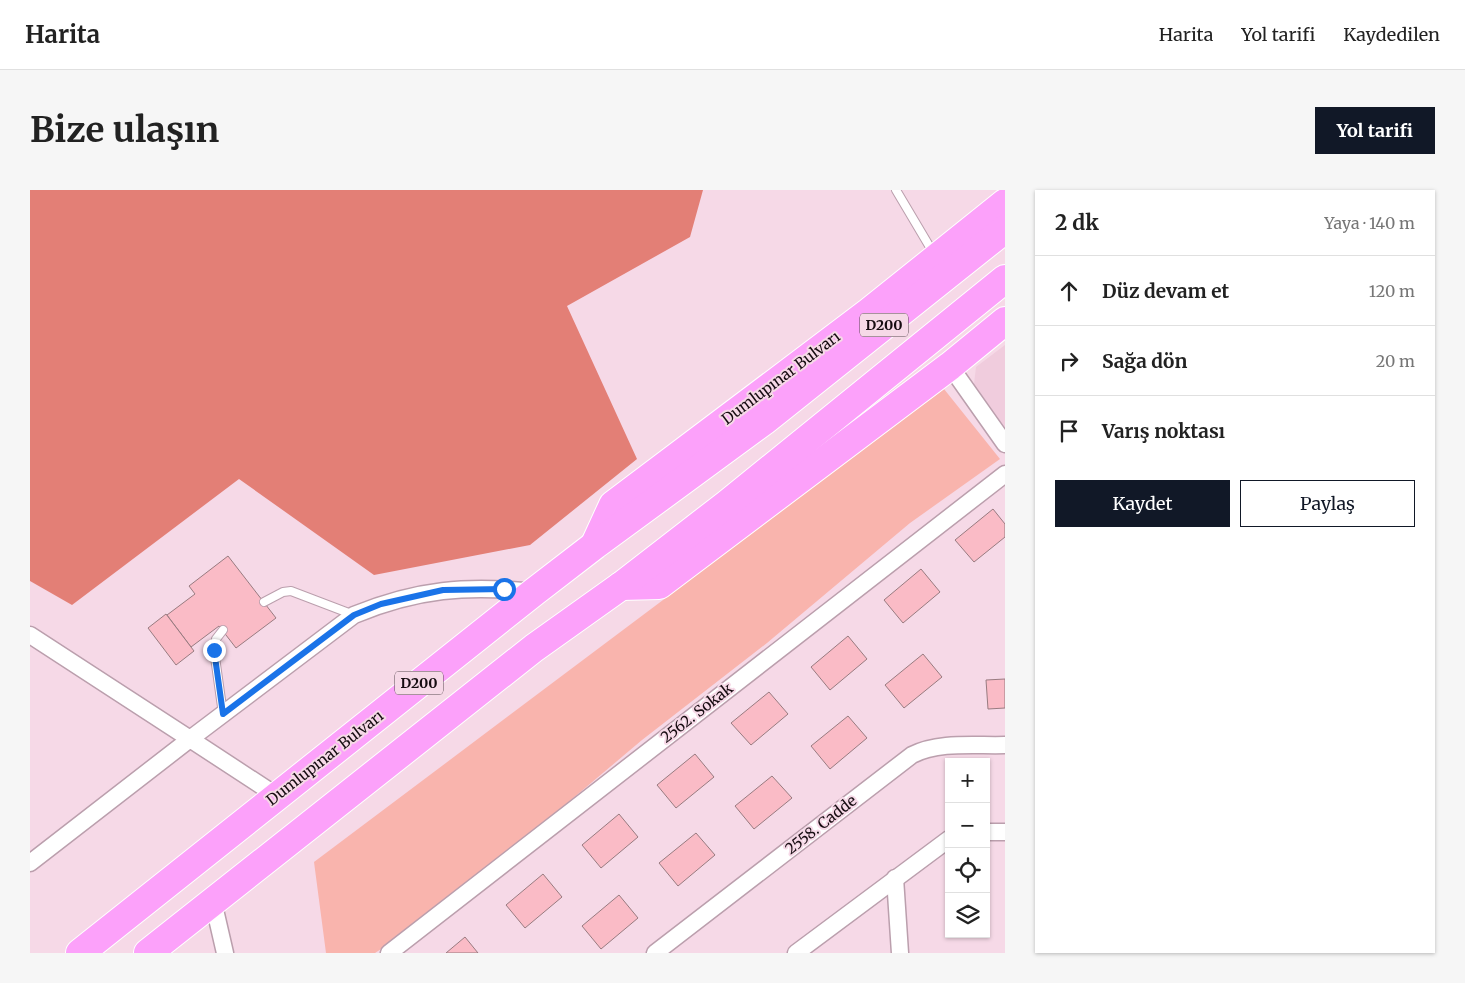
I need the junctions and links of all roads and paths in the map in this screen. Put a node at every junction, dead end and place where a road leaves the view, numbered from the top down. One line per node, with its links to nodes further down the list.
1 (896, 190): 4 (lane)
2 (1005, 203): 4 (highway, Dumlupınar Bulvarı)
3 (1005, 229): 10 (highway, Dumlupınar Bulvarı / D200)
4 (936, 258): 10 (highway, Dumlupınar Bulvarı)
5 (1005, 279): 11 (highway, D200)
6 (1005, 321): 7 (highway)
7 (950, 366): 8 (street); 11 (highway)
8 (1005, 444)
9 (1005, 474): 31 (street, 2562. Sokak)
10 (595, 545): 12 (highway, Dumlupınar Bulvarı / D200)
11 (621, 586): 26 (highway, D200)
12 (534, 592): 14 (street); 20 (highway, Dumlupınar Bulvarı / D200)
13 (264, 602): 14 (lane)
14 (354, 615): 17 (street)
15 (223, 630): 17 (lane)
16 (30, 635): 18 (street)
17 (223, 714): 18 (street)
18 (190, 739): 20 (street); 24 (street)
19 (1005, 745): 27 (street, 2558. Cadde)
20 (277, 796): 28 (highway, Dumlupınar Bulvarı / D200)
21 (990, 832): 22 (street)
22 (1005, 832)
23 (945, 842): 25 (street)
24 (30, 862)
25 (896, 878): 32 (street); 33 (street)
26 (213, 901): 29 (highway, D200); 30 (street)
27 (665, 950)
28 (80, 953)
29 (148, 953)
30 (225, 953)
31 (389, 953)
32 (796, 953)
33 (900, 953)

